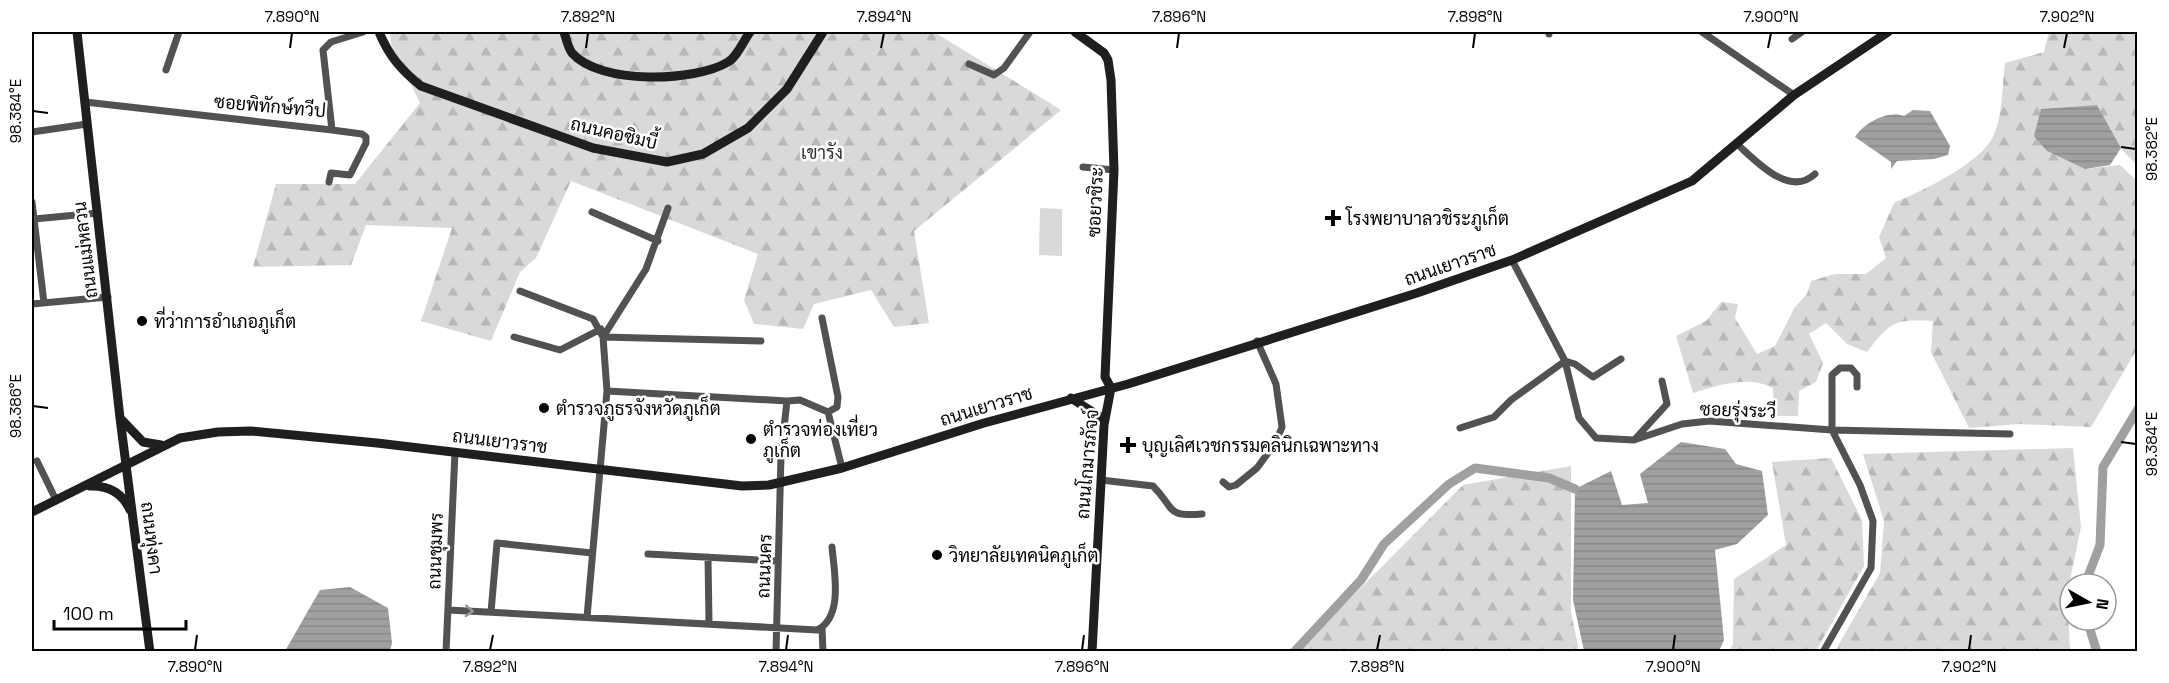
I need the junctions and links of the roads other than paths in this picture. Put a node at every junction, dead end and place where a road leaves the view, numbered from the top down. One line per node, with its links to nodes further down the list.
1 (77, 32): 17 (main road, ถนนแม่หลวน)
2 (179, 32): 15 (street)
3 (363, 32): 19 (street, ซอยพิทักษ์ทวีป)
4 (379, 32): 7 (main road, ถนนคอซิมบี้)
5 (564, 32): 6 (main road)
6 (750, 32)
7 (823, 32)
8 (1030, 32): 14 (street)
9 (1075, 32): 23 (main road, ซอยวชิระ)
10 (1702, 32): 16 (street)
11 (1802, 32): 13 (street)
12 (1888, 32): 16 (main road, ถนนเยาวราช)
13 (1792, 39)
14 (969, 64)
15 (166, 70)
16 (1794, 95): 21 (main road, ถนนเยาวราช)
17 (85, 102): 18 (main road, ถนนแม่หลวน); 19 (street, ซอยพิทักษ์ทวีป)
18 (87, 124): 20 (street); 29 (main road, ถนนแม่หลวน)
19 (332, 130): 25 (street)
20 (32, 132)
21 (1737, 144): 24 (street); 32 (main road, ถนนเยาวราช)
22 (1083, 167): 23 (street)
23 (1114, 170): 46 (main road, ซอยวชิระ)
24 (1815, 174)
25 (329, 182)
26 (32, 202): 30 (street)
27 (668, 208): 31 (street)
28 (592, 212): 31 (street)
29 (98, 213): 30 (street); 34 (main road, ถนนแม่หลวน)
30 (34, 219): 35 (street)
31 (658, 241): 38 (street)
32 (1512, 260): 41 (main road, ถนนเยาวราช); 43 (street, ซอยรุ่งระวี)
33 (520, 291): 38 (street)
34 (108, 297): 35 (street); 51 (main road, ถนนแม่หลวน)
35 (44, 303): 36 (street)
36 (32, 304)
37 (822, 318): 50 (street)
38 (602, 333): 39 (street); 40 (street); 47 (street)
39 (514, 338)
40 (761, 341)
41 (1257, 341): 46 (main road, ถนนเยาวราช); 65 (street)
42 (1621, 359): 43 (street)
43 (1565, 361): 53 (street); 56 (street, ซอยรุ่งระวี)
44 (1662, 381): 56 (street)
45 (1857, 387): 54 (street)
46 (1111, 388): 48 (main road, ถนนเยาวราช); 52 (main road, ถนนโกมารภัจจ์)
47 (607, 391): 49 (street); 62 (street)
48 (1071, 398): 52 (main road); 61 (main road, ถนนเยาวราช)
49 (787, 401): 50 (street); 64 (street, ถนนนคร)
50 (828, 412): 61 (street)
51 (120, 418): 57 (main road); 60 (main road, ถนนแม่หลวน)
52 (1105, 420): 63 (main road, ถนนโกมารภัจจ์)
53 (1460, 428)
54 (1832, 430): 55 (street, ซอยรุ่งระวี); 56 (street, ซอยรุ่งระวี); 87 (street)
55 (2010, 434)
56 (1634, 440)
57 (166, 445): 58 (main road, ถนนเยาวราช); 60 (main road, ถนนเยาวราช)
58 (455, 452): 62 (main road, ถนนเยาวราช); 76 (street, ถนนชุมพร)
59 (37, 461): 67 (street)
60 (126, 464): 66 (main road, ถนนเยาวราช); 70 (main road, ถนนทุ่งคา)
61 (842, 468): 64 (main road, ถนนเยาวราช)
62 (600, 471): 64 (main road, ถนนเยาวราช); 72 (street)
63 (1101, 480): 69 (street); 86 (main road, ถนนโกมารภัจจ์)
64 (782, 482): 75 (street, ถนนนคร)
65 (1223, 482)
66 (86, 486): 67 (main road, ถนนเยาวราช); 70 (main road)
67 (56, 500): 68 (main road, ถนนเยาวราช)
68 (32, 512)
69 (1202, 514)
70 (132, 516): 82 (main road, ถนนทุ่งคา)
71 (832, 547): 81 (street)
72 (592, 553): 77 (street); 78 (street)
73 (648, 554): 74 (street)
74 (708, 557): 75 (street); 79 (street)
75 (778, 561): 80 (street, ถนนนคร)
76 (448, 609): 77 (street, one-way to 77); 83 (street, ถนนชุมพร)
77 (491, 612): 78 (street)
78 (587, 617): 79 (street)
79 (709, 623): 80 (street)
80 (777, 627): 81 (street); 84 (street, ถนนนคร)
81 (822, 628): 85 (street)
82 (150, 651)
83 (446, 651)
84 (776, 651)
85 (823, 651)
86 (1092, 651)
87 (1823, 651)

